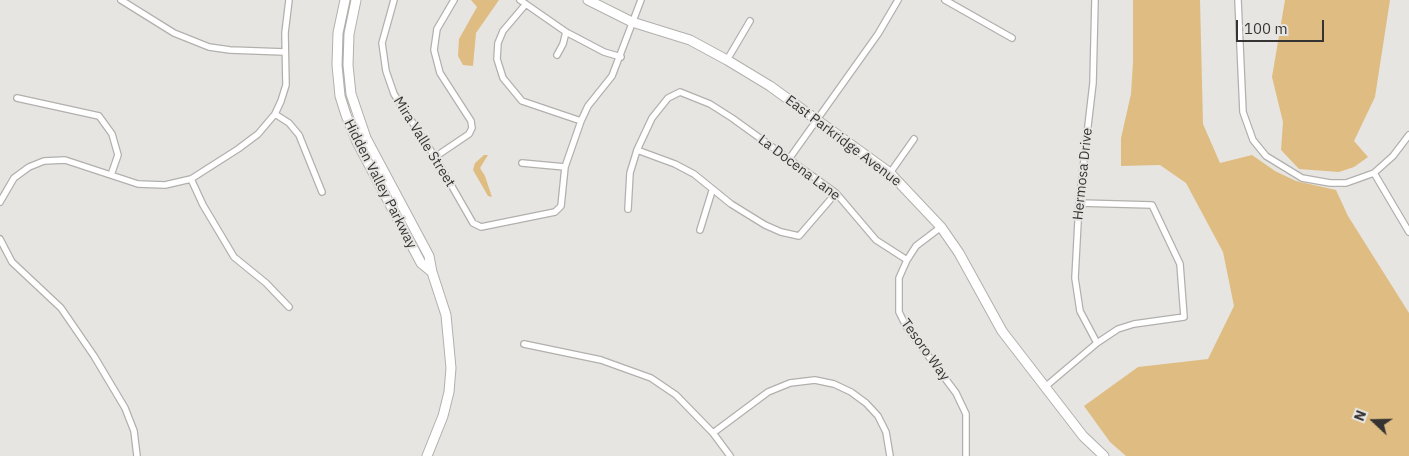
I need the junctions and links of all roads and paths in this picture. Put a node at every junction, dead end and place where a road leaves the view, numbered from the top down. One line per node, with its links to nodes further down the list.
1 (121, 0): 19 (street)
2 (289, 0): 19 (street)
3 (345, 0): 49 (main road, Hidden Valley Parkway)
4 (356, 0): 49 (main road, Hidden Valley Parkway)
5 (394, 0): 30 (street, Mira Valle Street)
6 (454, 0): 30 (street)
7 (520, 0): 14 (street)
8 (588, 0): 16 (main road, East Parkridge Avenue)
9 (641, 0): 16 (street)
10 (898, 0): 25 (street)
11 (945, 0): 18 (street)
12 (1095, 0): 42 (street, Hermosa Drive)
13 (1238, 0): 35 (street)
14 (526, 5): 17 (street); 26 (street)
15 (750, 21): 22 (street)
16 (632, 22): 21 (street); 22 (main road, East Parkridge Avenue)
17 (566, 32): 20 (street); 21 (street)
18 (1012, 38)
19 (285, 52): 24 (street)
20 (557, 55)
21 (620, 57): 26 (street)
22 (728, 60): 25 (main road, East Parkridge Avenue)
23 (17, 98): 36 (street)
24 (275, 114): 37 (street); 39 (street)
25 (816, 120): 31 (street); 34 (main road, East Parkridge Avenue)
26 (581, 121): 33 (street)
27 (1409, 135): 35 (street)
28 (914, 139): 34 (street)
29 (637, 150): 31 (street, La Docena Lane); 38 (street); 43 (street)
30 (435, 157): 33 (street, Mira Valle Street)
31 (789, 159): 40 (street, La Docena Lane)
32 (522, 163): 33 (street)
33 (565, 167)
34 (890, 173): 44 (main road, East Parkridge Avenue)
35 (1374, 173): 46 (street)
36 (111, 175): 37 (street); 41 (street)
37 (191, 179): 50 (street)
38 (712, 191): 40 (street); 45 (street)
39 (322, 192)
40 (836, 193): 48 (street, La Docena Lane)
41 (0, 202)
42 (1079, 203): 51 (street, Hermosa Drive); 51 (street)
43 (628, 209)
44 (941, 227): 48 (street, Tesoro Way); 53 (main road, East Parkridge Avenue)
45 (700, 230)
46 (1409, 232)
47 (0, 239): 55 (street)
48 (907, 260): 59 (street, Tesoro Way)
49 (432, 272): 56 (main road, Hidden Valley Parkway)
50 (289, 306)
51 (1097, 343): 53 (street)
52 (524, 344): 54 (street)
53 (1044, 387): 60 (main road, East Parkridge Avenue)
54 (713, 433): 57 (street); 58 (street)
55 (137, 456)
56 (427, 456)
57 (730, 456)
58 (890, 456)
59 (966, 456)
60 (1104, 456)

